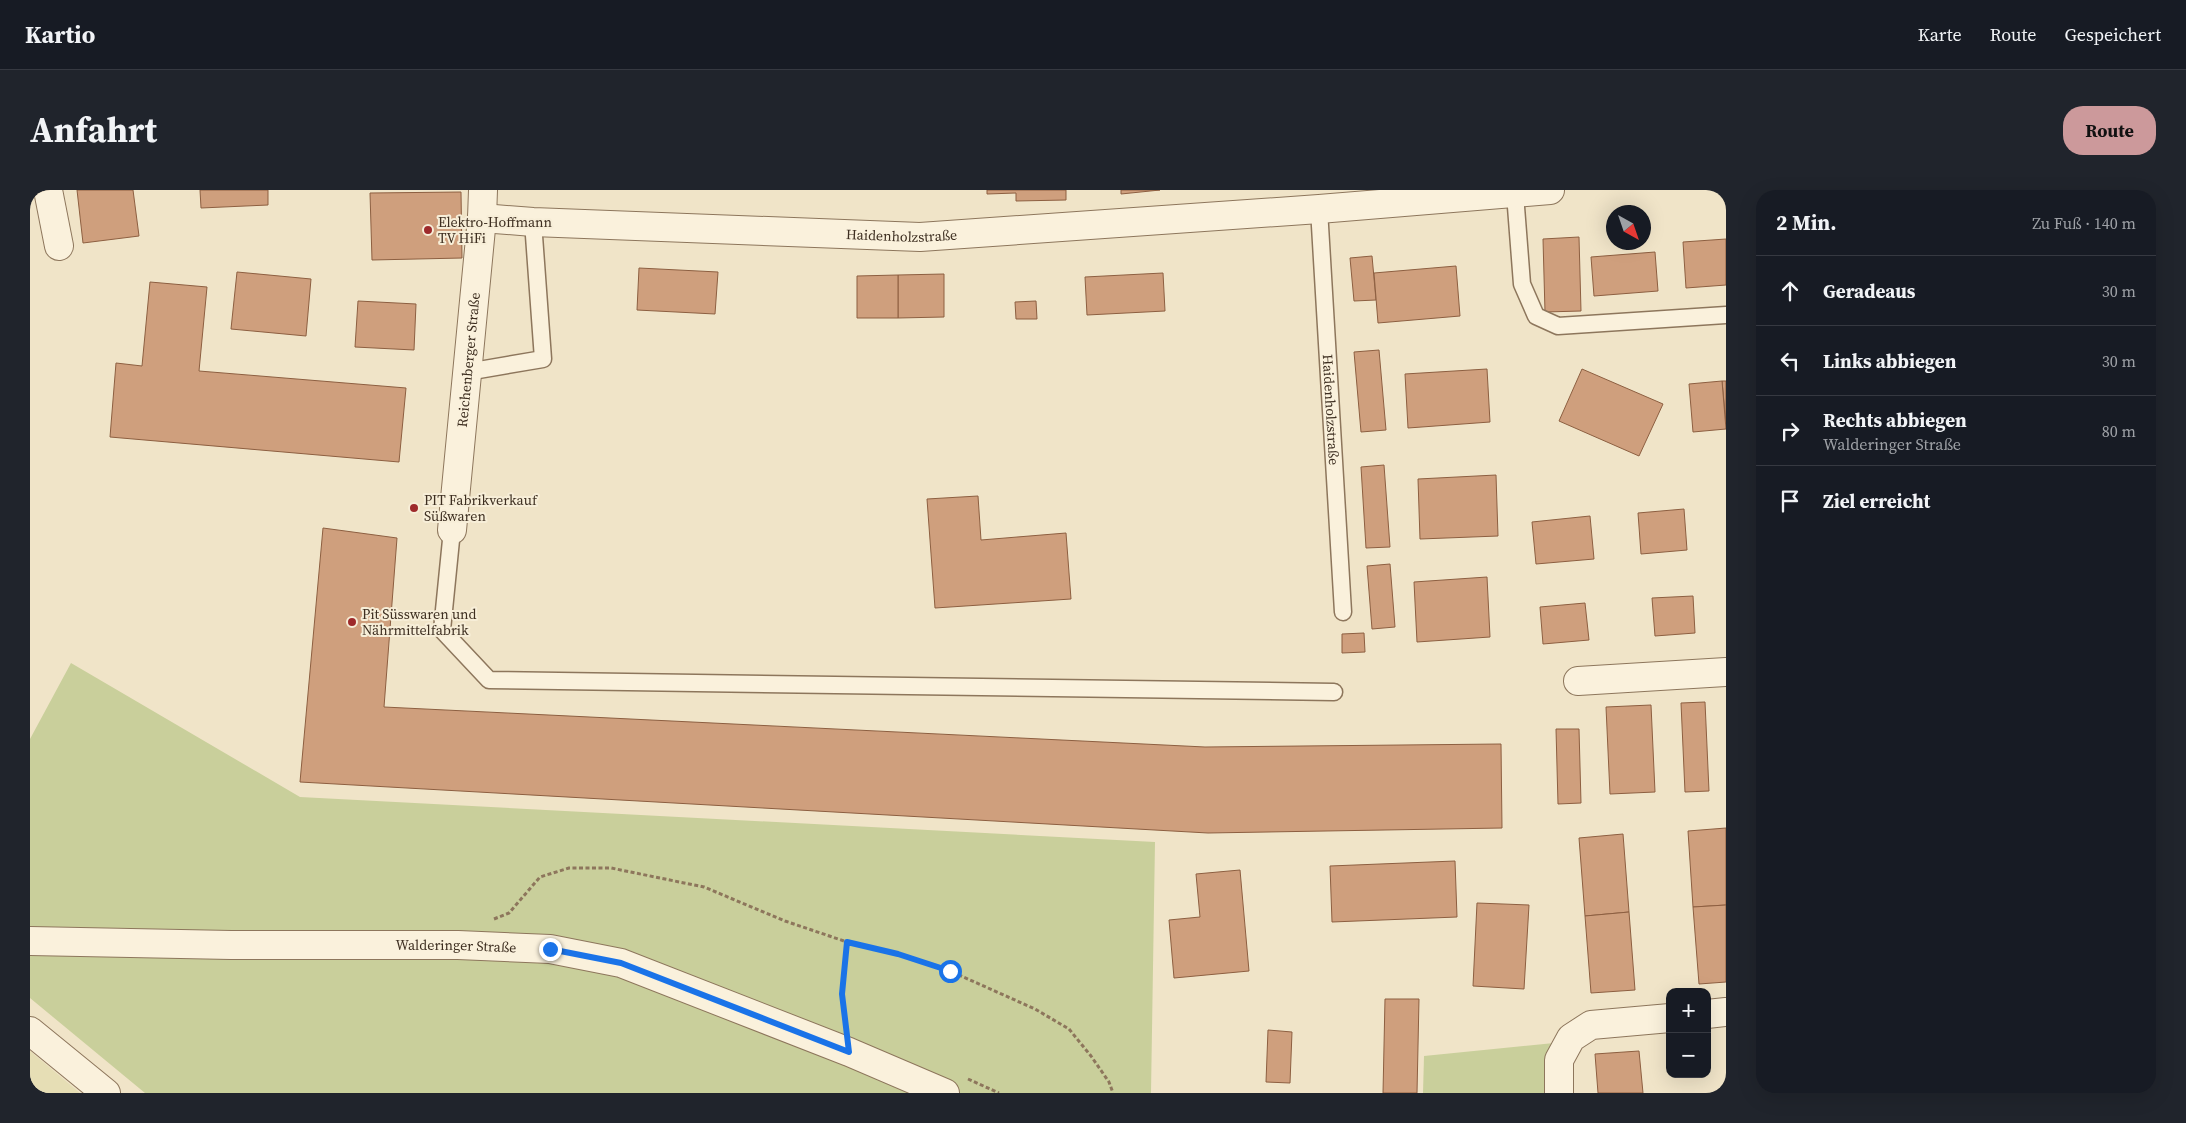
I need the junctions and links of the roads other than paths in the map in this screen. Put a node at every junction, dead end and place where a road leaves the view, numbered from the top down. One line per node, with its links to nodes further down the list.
1 (48, 190): 8 (street)
2 (483, 190): 6 (street, Reichenberger Straße)
3 (1550, 190): 4 (street, Haidenholzstraße)
4 (1515, 194): 5 (street, Haidenholzstraße); 9 (lane)
5 (1319, 209): 7 (street, Haidenholzstraße); 12 (lane, Haidenholzstraße)
6 (482, 218): 7 (street, Haidenholzstraße); 10 (street, Reichenberger Straße)
7 (533, 222): 10 (lane)
8 (59, 246)
9 (1726, 315)
10 (467, 372): 11 (street, Reichenberger Straße)
11 (452, 530): 15 (lane)
12 (1343, 612)
13 (1726, 672): 14 (street)
14 (1578, 681)
15 (1334, 692)
16 (30, 941): 22 (street, Walderinger Straße)
17 (1726, 1012): 18 (street)
18 (1711, 1014)
19 (1666, 1018): 23 (street)
20 (30, 1031): 21 (street)
21 (106, 1093)
22 (945, 1093)
23 (1559, 1093)

